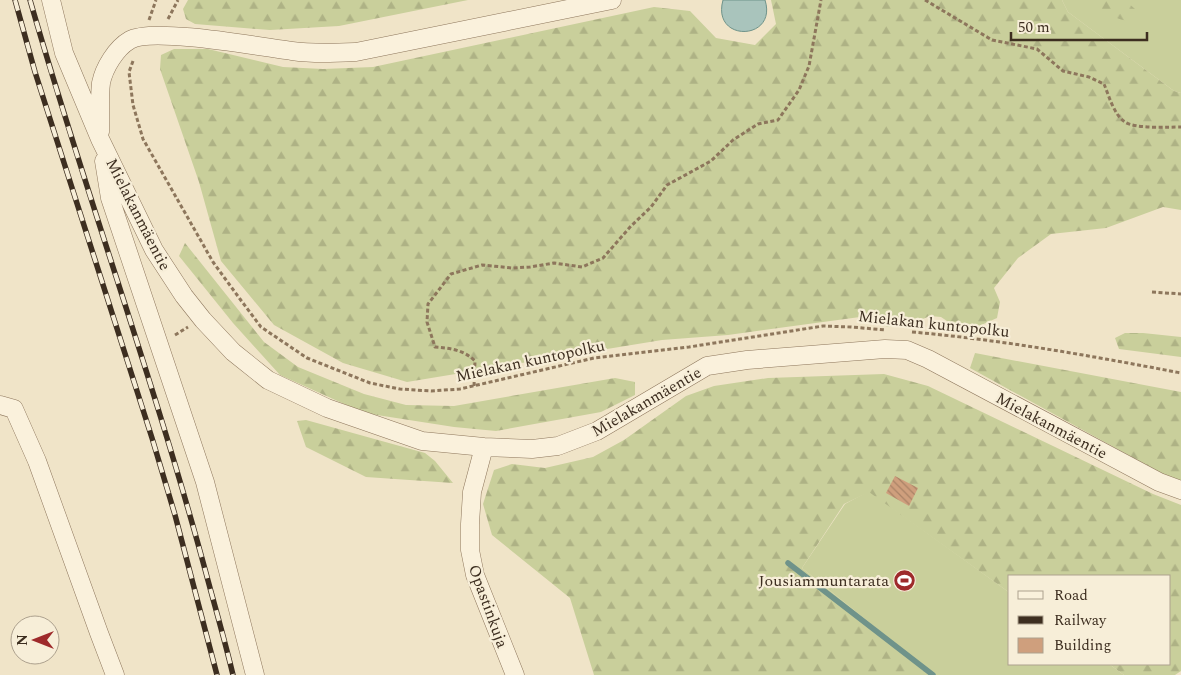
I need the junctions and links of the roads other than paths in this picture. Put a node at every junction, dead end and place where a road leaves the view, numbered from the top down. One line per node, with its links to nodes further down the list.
1 (51, 0): 3 (street)
2 (612, 0): 3 (street)
3 (100, 139): 5 (street, Mielakanmäentie); 8 (street)
4 (0, 406): 7 (street)
5 (484, 447): 6 (street, Mielakanmäentie); 9 (street, Opastinkuja)
6 (1181, 490)
7 (116, 675)
8 (255, 675)
9 (516, 675)

